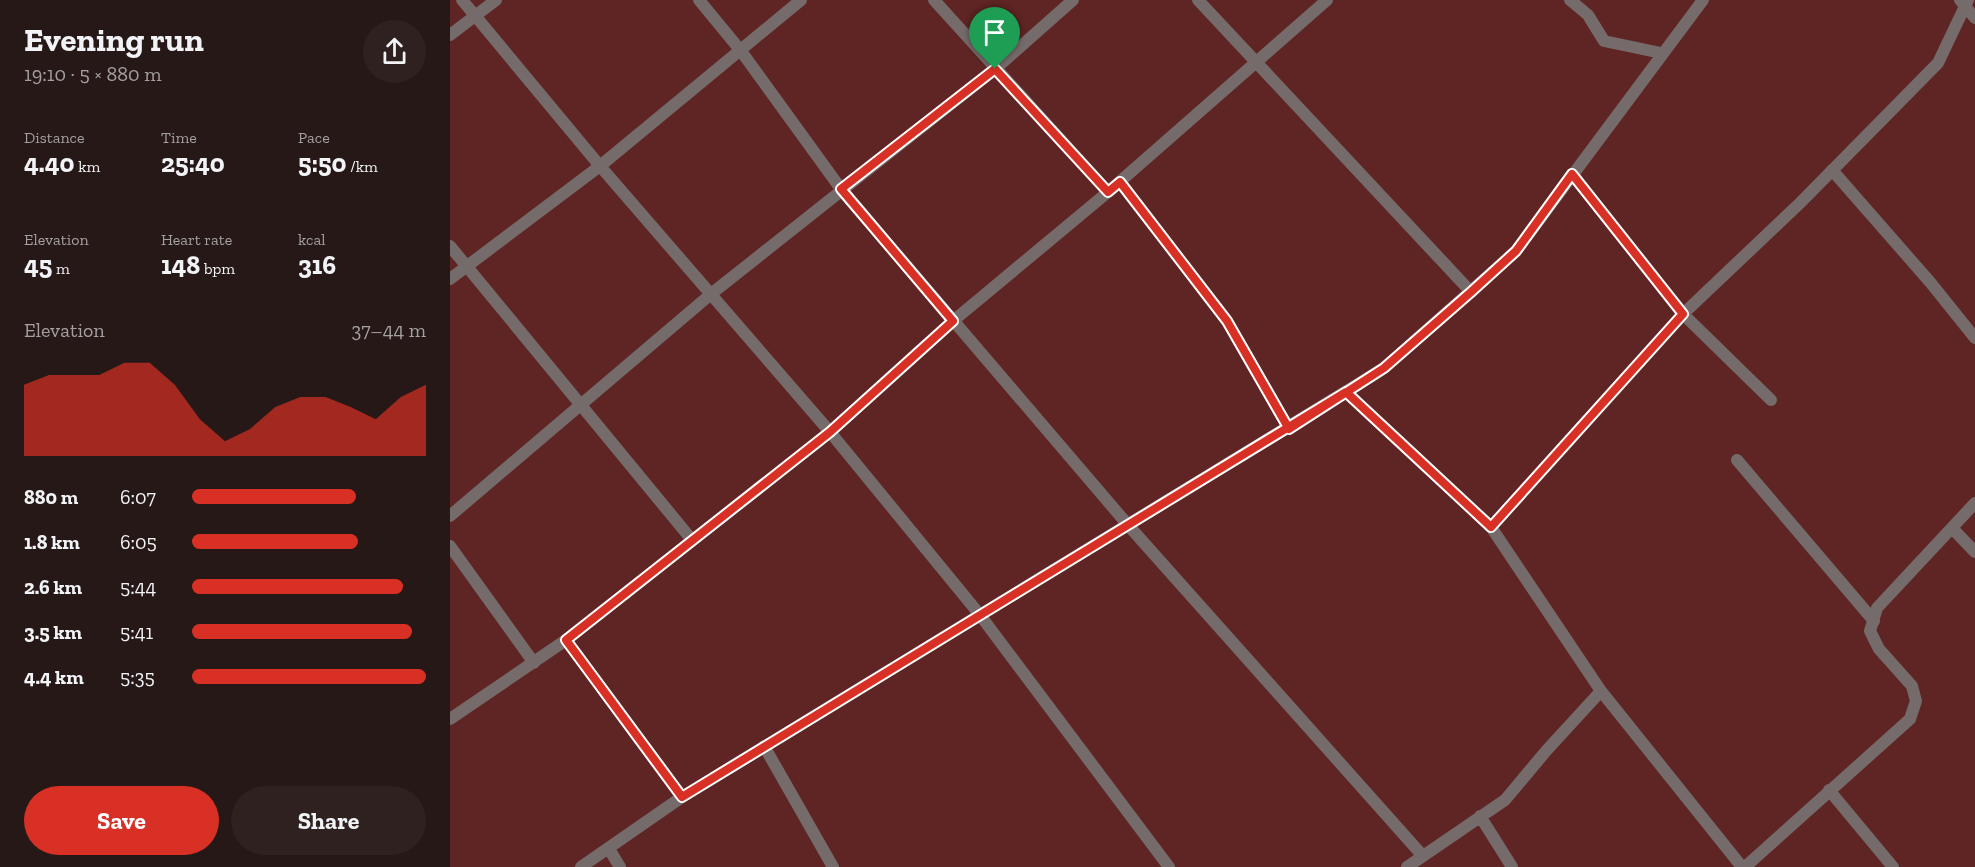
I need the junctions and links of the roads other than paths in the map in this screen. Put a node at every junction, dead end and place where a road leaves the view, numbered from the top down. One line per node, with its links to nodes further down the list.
1 (462, 0): 12 (street)
2 (496, 0): 12 (street)
3 (699, 0): 15 (street)
4 (801, 0): 15 (street)
5 (934, 0): 18 (street)
6 (1073, 0): 18 (street)
7 (1198, 0): 17 (street)
8 (1327, 0): 17 (street)
9 (1570, 0): 16 (street)
10 (1703, 0): 16 (street)
11 (1964, 1): 13 (street); 20 (street)
12 (474, 16): 14 (street); 19 (street)
13 (1975, 18)
14 (450, 35)
15 (741, 51): 19 (street); 23 (street)
16 (1661, 53): 21 (street)
17 (1257, 63): 22 (street); 28 (street)
18 (995, 69): 23 (street); 24 (street)
19 (600, 166): 26 (street); 29 (street)
20 (1832, 170): 30 (street); 32 (street)
21 (1572, 174): 28 (street); 30 (street)
22 (1120, 182): 24 (street); 36 (street)
23 (841, 189): 29 (street); 31 (street)
24 (1108, 192): 31 (street)
25 (450, 246): 26 (street)
26 (466, 268): 27 (street); 35 (street)
27 (450, 279)
28 (1471, 292): 33 (street)
29 (711, 294): 35 (street); 37 (street)
30 (1683, 314): 34 (street); 42 (street)
31 (953, 321): 37 (street); 41 (street)
32 (1975, 338)
33 (1346, 392): 36 (street); 42 (street)
34 (1771, 400)
35 (580, 404): 40 (street); 44 (street)
36 (1289, 429): 41 (street)
37 (830, 432): 44 (street); 47 (street)
38 (1737, 460): 48 (street)
39 (1975, 503): 43 (street)
40 (450, 516)
41 (1128, 525): 47 (street); 58 (street)
42 (1491, 527): 51 (street)
43 (1952, 528): 46 (street); 48 (street)
44 (692, 540): 49 (street)
45 (450, 546): 50 (street)
46 (1975, 552)
47 (980, 615): 53 (street); 62 (street)
48 (1874, 621): 54 (street)
49 (566, 640): 50 (street); 55 (street)
50 (534, 663): 52 (street)
51 (1600, 691): 56 (street); 65 (street)
52 (450, 719)
53 (764, 746): 55 (street); 61 (street)
54 (1829, 790): 65 (street); 66 (street)
55 (682, 797): 57 (street)
56 (1480, 816): 58 (street); 64 (street)
57 (609, 849): 59 (street); 60 (street)
58 (1422, 855): 63 (street)
59 (581, 867)
60 (620, 867)
61 (833, 867)
62 (1169, 867)
63 (1407, 867)
64 (1512, 867)
65 (1743, 867)
66 (1893, 867)

